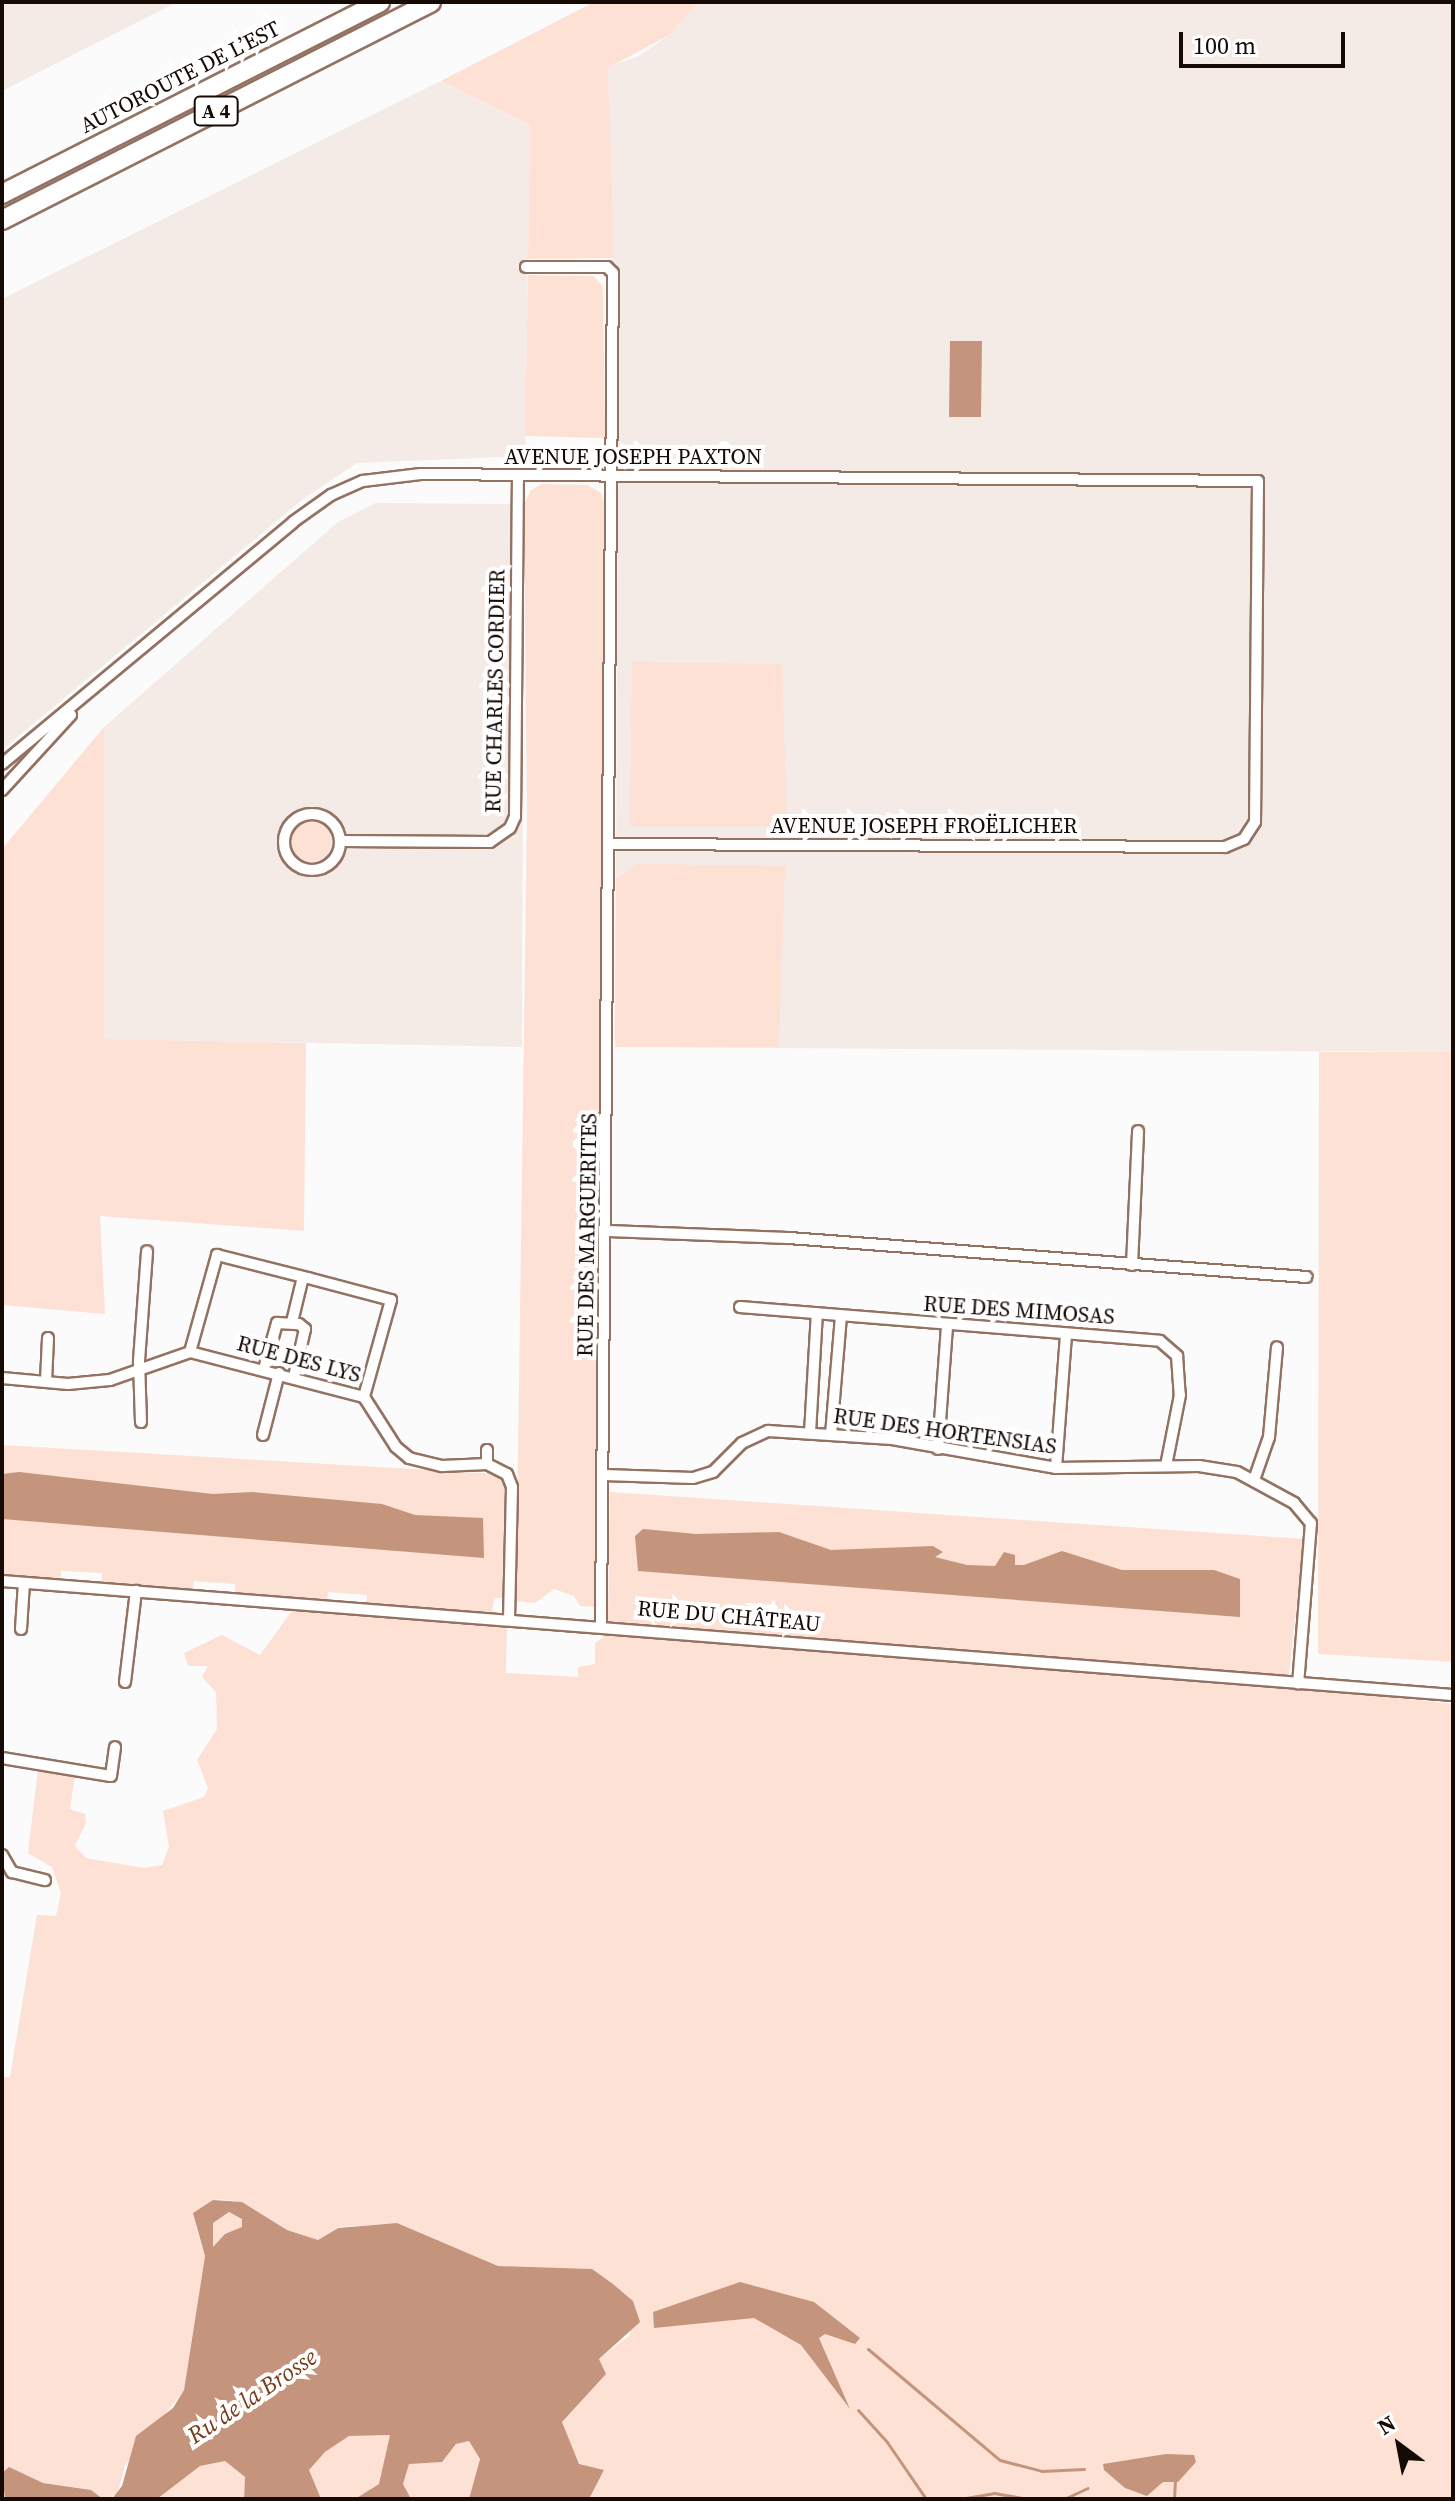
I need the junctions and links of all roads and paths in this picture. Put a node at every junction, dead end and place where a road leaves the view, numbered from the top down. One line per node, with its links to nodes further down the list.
1 (380, 2): 3 (highway, AUTOROUTE DE L’EST / A 4)
2 (431, 2): 4 (highway, A 4)
3 (2, 194)
4 (2, 220)
5 (526, 267): 7 (street)
6 (518, 475): 7 (street, AVENUE JOSEPH PAXTON); 9 (street, AVENUE JOSEPH PAXTON); 12 (street, RUE CHARLES CORDIER)
7 (611, 477): 8 (street, AVENUE JOSEPH PAXTON); 13 (street)
8 (1258, 481): 13 (street, AVENUE JOSEPH FROËLICHER)
9 (85, 698): 10 (street, AVENUE JOSEPH PAXTON); 11 (street, AVENUE JOSEPH PAXTON)
10 (2, 764)
11 (2, 790)
12 (340, 841): 12 (street)
13 (609, 844): 15 (street, RUE DES MARGUERITES)
14 (1138, 1131): 17 (street)
15 (607, 1231): 17 (street); 45 (street, RUE DES MARGUERITES)
16 (147, 1251): 30 (street)
17 (1132, 1265): 19 (street)
18 (303, 1277): 23 (street); 28 (street); 35 (street)
19 (1307, 1277)
20 (740, 1307): 21 (street, RUE DES MIMOSAS)
21 (817, 1313): 22 (street, RUE DES MIMOSAS); 37 (street)
22 (841, 1316): 24 (street, RUE DES MIMOSAS); 39 (street)
23 (292, 1322): 29 (street); 32 (street)
24 (947, 1325): 25 (street, RUE DES MIMOSAS); 40 (street)
25 (1066, 1334): 43 (street, RUE DES MIMOSAS); 44 (street)
26 (48, 1338): 34 (street)
27 (1277, 1347): 46 (street)
28 (190, 1352): 29 (street, RUE DES LYS); 30 (street)
29 (264, 1369): 31 (street, RUE DES LYS)
30 (139, 1373): 34 (street); 36 (street)
31 (279, 1373): 32 (street, RUE DES LYS); 38 (street)
32 (294, 1377): 35 (street, RUE DES LYS)
33 (2, 1378): 34 (street)
34 (46, 1381)
35 (364, 1397): 42 (street, RUE DES LYS)
36 (141, 1422)
37 (810, 1433): 39 (street, RUE DES HORTENSIAS); 45 (street, RUE DES HORTENSIAS)
38 (263, 1435)
39 (831, 1435): 40 (street, RUE DES HORTENSIAS)
40 (938, 1449): 44 (street, RUE DES HORTENSIAS)
41 (487, 1450): 42 (street)
42 (487, 1464): 50 (street)
43 (1166, 1466): 44 (street, RUE DES HORTENSIAS); 46 (street, RUE DES HORTENSIAS)
44 (1056, 1468)
45 (604, 1475): 51 (street, RUE DES MARGUERITES)
46 (1254, 1480): 54 (street, RUE DES HORTENSIAS)
47 (2, 1581): 48 (street, RUE DU CHÂTEAU)
48 (24, 1583): 49 (street, RUE DU CHÂTEAU); 52 (street)
49 (136, 1591): 50 (street, RUE DU CHÂTEAU); 53 (street)
50 (509, 1619): 51 (street, RUE DU CHÂTEAU)
51 (601, 1625): 54 (street, RUE DU CHÂTEAU)
52 (21, 1629)
53 (125, 1682)
54 (1298, 1683): 55 (street, RUE DU CHÂTEAU)
55 (1453, 1695)
56 (115, 1747): 57 (street)
57 (2, 1758)
58 (2, 1855): 59 (street)
59 (45, 1880)

